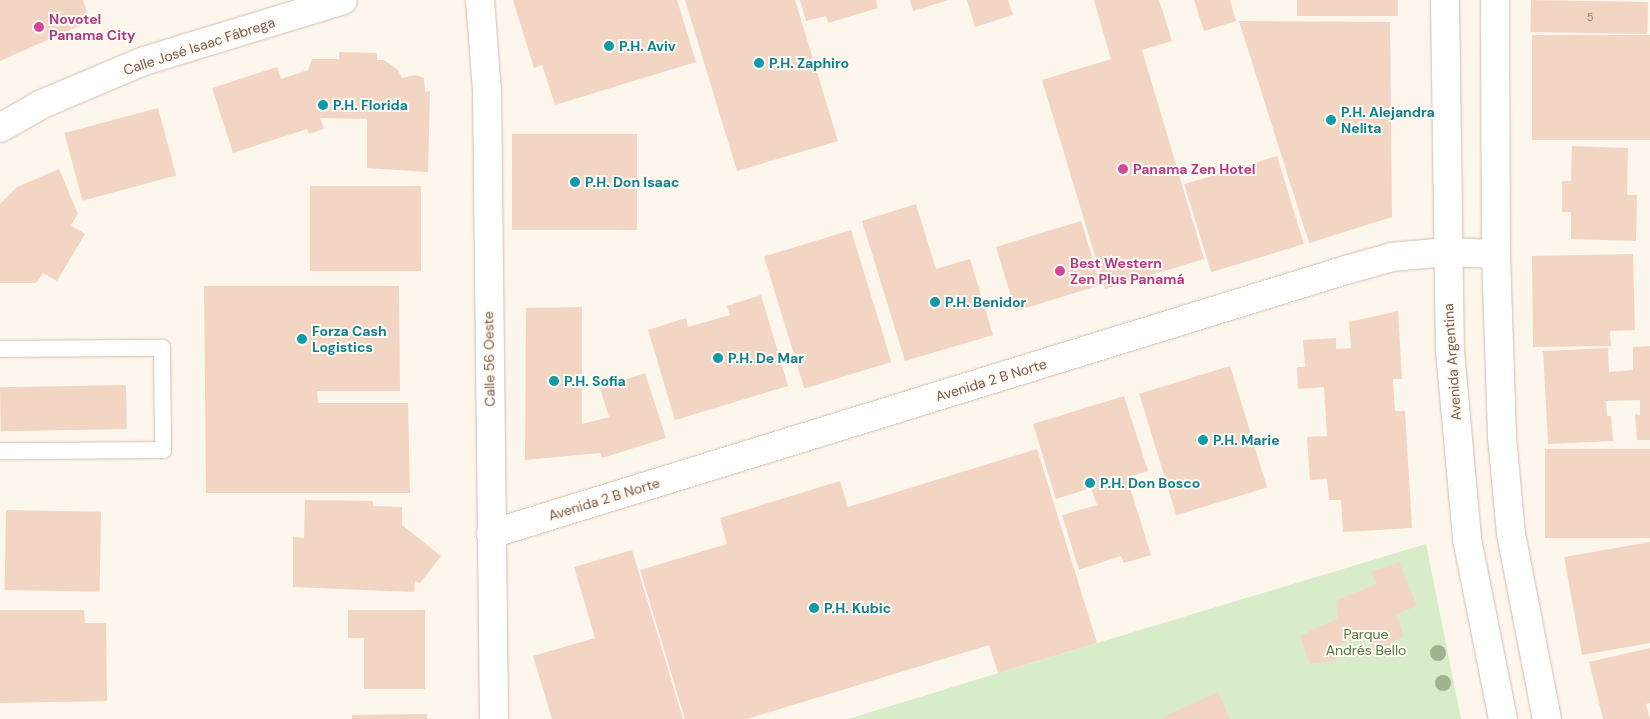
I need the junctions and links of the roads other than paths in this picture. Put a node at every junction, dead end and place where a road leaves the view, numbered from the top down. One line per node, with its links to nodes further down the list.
1 (343, 0): 5 (street, Calle José Isaac Fábrega)
2 (480, 0): 10 (street, Calle 56 Oeste)
3 (1445, 0): 6 (street, Avenida Argentina)
4 (1495, 0): 7 (street)
5 (1, 126)
6 (1447, 252): 7 (street, Avenida 2 B Norte); 10 (street, Avenida 2 B Norte); 12 (street, Avenida Argentina)
7 (1496, 254): 13 (street)
8 (0, 349): 9 (lane)
9 (0, 451)
10 (491, 534): 11 (street, Calle 56 Oeste)
11 (494, 719)
12 (1503, 719)
13 (1547, 719)

